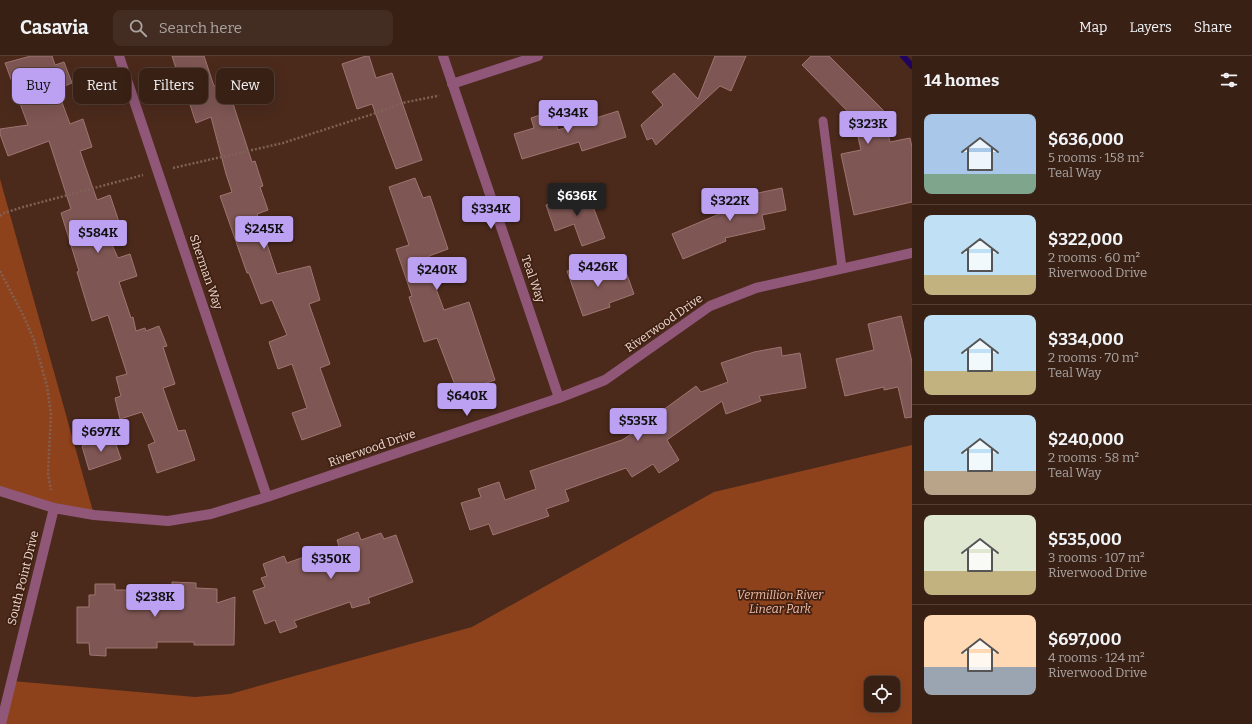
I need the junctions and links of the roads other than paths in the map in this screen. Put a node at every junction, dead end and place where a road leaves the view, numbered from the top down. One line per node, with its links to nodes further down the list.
1 (119, 56): 10 (street, Sherman Way)
2 (443, 56): 4 (street, Teal Way)
3 (538, 56): 4 (street)
4 (452, 84): 8 (street, Teal Way)
5 (823, 121): 7 (lane)
6 (912, 253): 7 (street, Riverwood Drive)
7 (842, 268): 8 (street, Riverwood Drive)
8 (559, 398): 10 (street, Riverwood Drive)
9 (0, 491): 11 (street, Riverwood Drive)
10 (267, 497): 11 (street, Riverwood Drive)
11 (54, 508): 12 (street, South Point Drive)
12 (1, 724)

